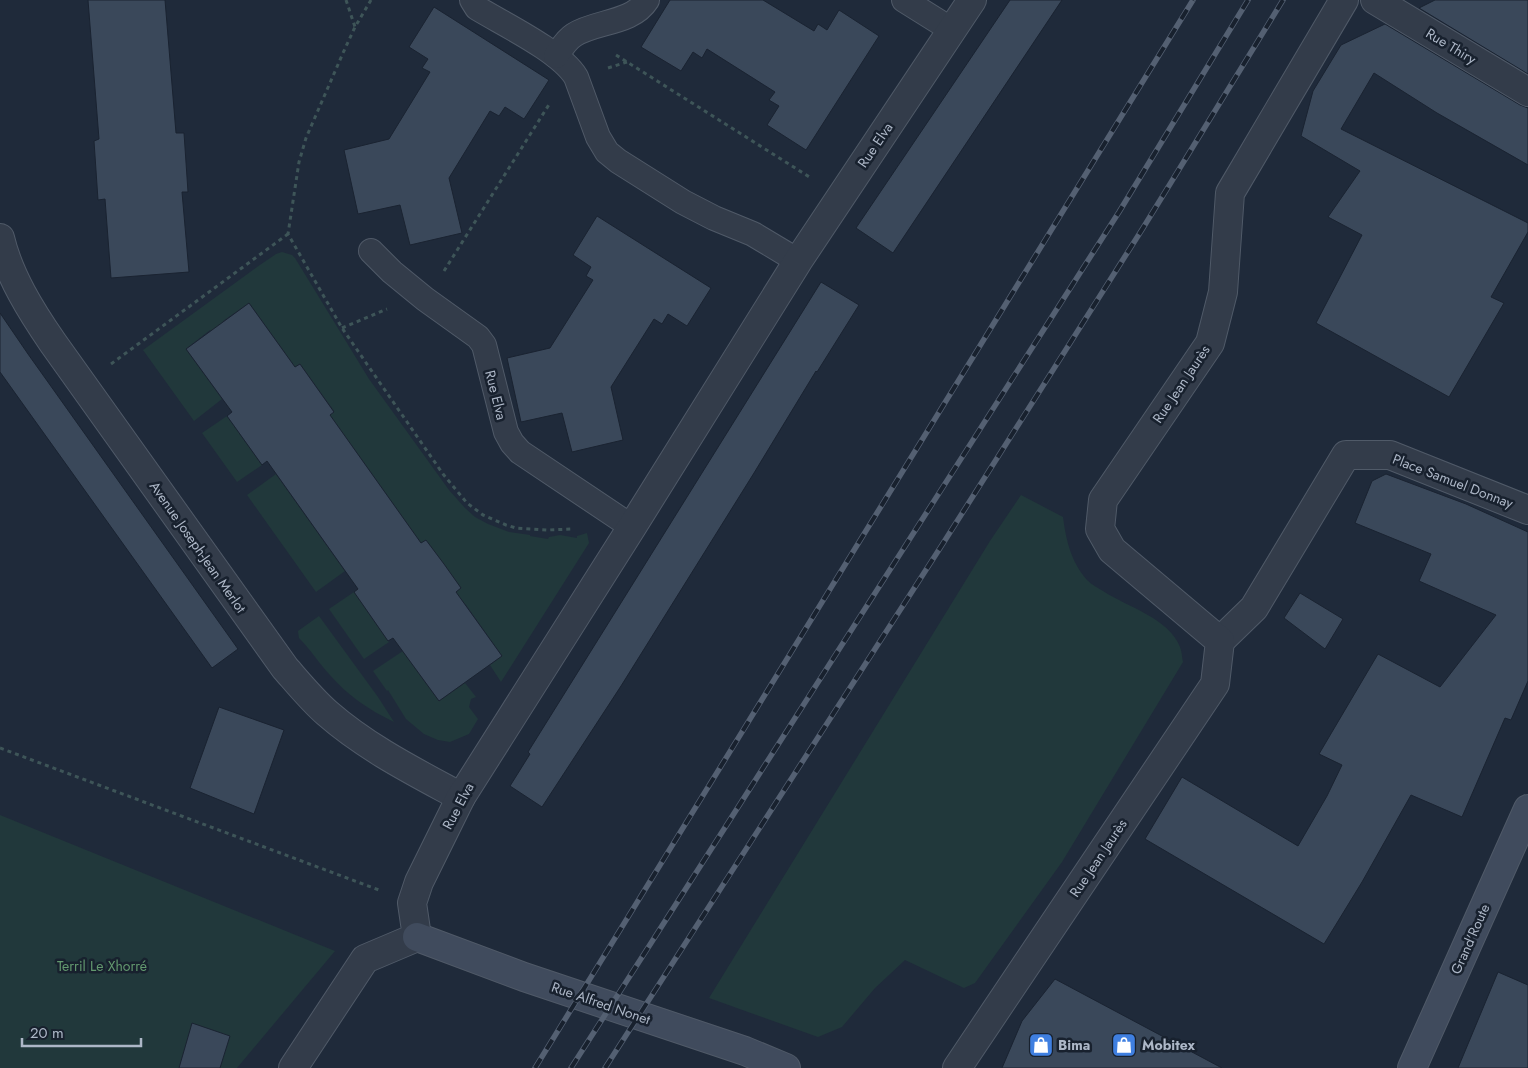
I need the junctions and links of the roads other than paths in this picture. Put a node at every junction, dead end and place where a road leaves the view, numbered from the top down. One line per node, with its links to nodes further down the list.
1 (472, 0): 8 (lane)
2 (647, 0): 8 (lane)
3 (904, 0): 7 (lane)
4 (972, 0): 7 (street, Rue Elva)
5 (1344, 0): 15 (street, Rue Jean Jaurès)
6 (1375, 0): 9 (street, Rue Thiry)
7 (952, 30): 12 (street, Rue Elva)
8 (556, 56): 12 (lane)
9 (1528, 92)
10 (0, 238): 16 (street, Avenue Joseph-Jean Merlot)
11 (372, 251): 14 (lane, Rue Elva)
12 (798, 261): 14 (street, Rue Elva)
13 (1528, 510): 15 (street, Place Samuel Donnay)
14 (632, 527): 16 (street, Rue Elva)
15 (1220, 641): 21 (street, Rue Jean Jaurès)
16 (460, 797): 18 (street, Rue Elva)
17 (1528, 809): 22 (street, Grand'Route)
18 (417, 937): 19 (street); 20 (street, Rue Alfred Nonet)
19 (293, 1068)
20 (786, 1068)
21 (957, 1068)
22 (1412, 1068)

